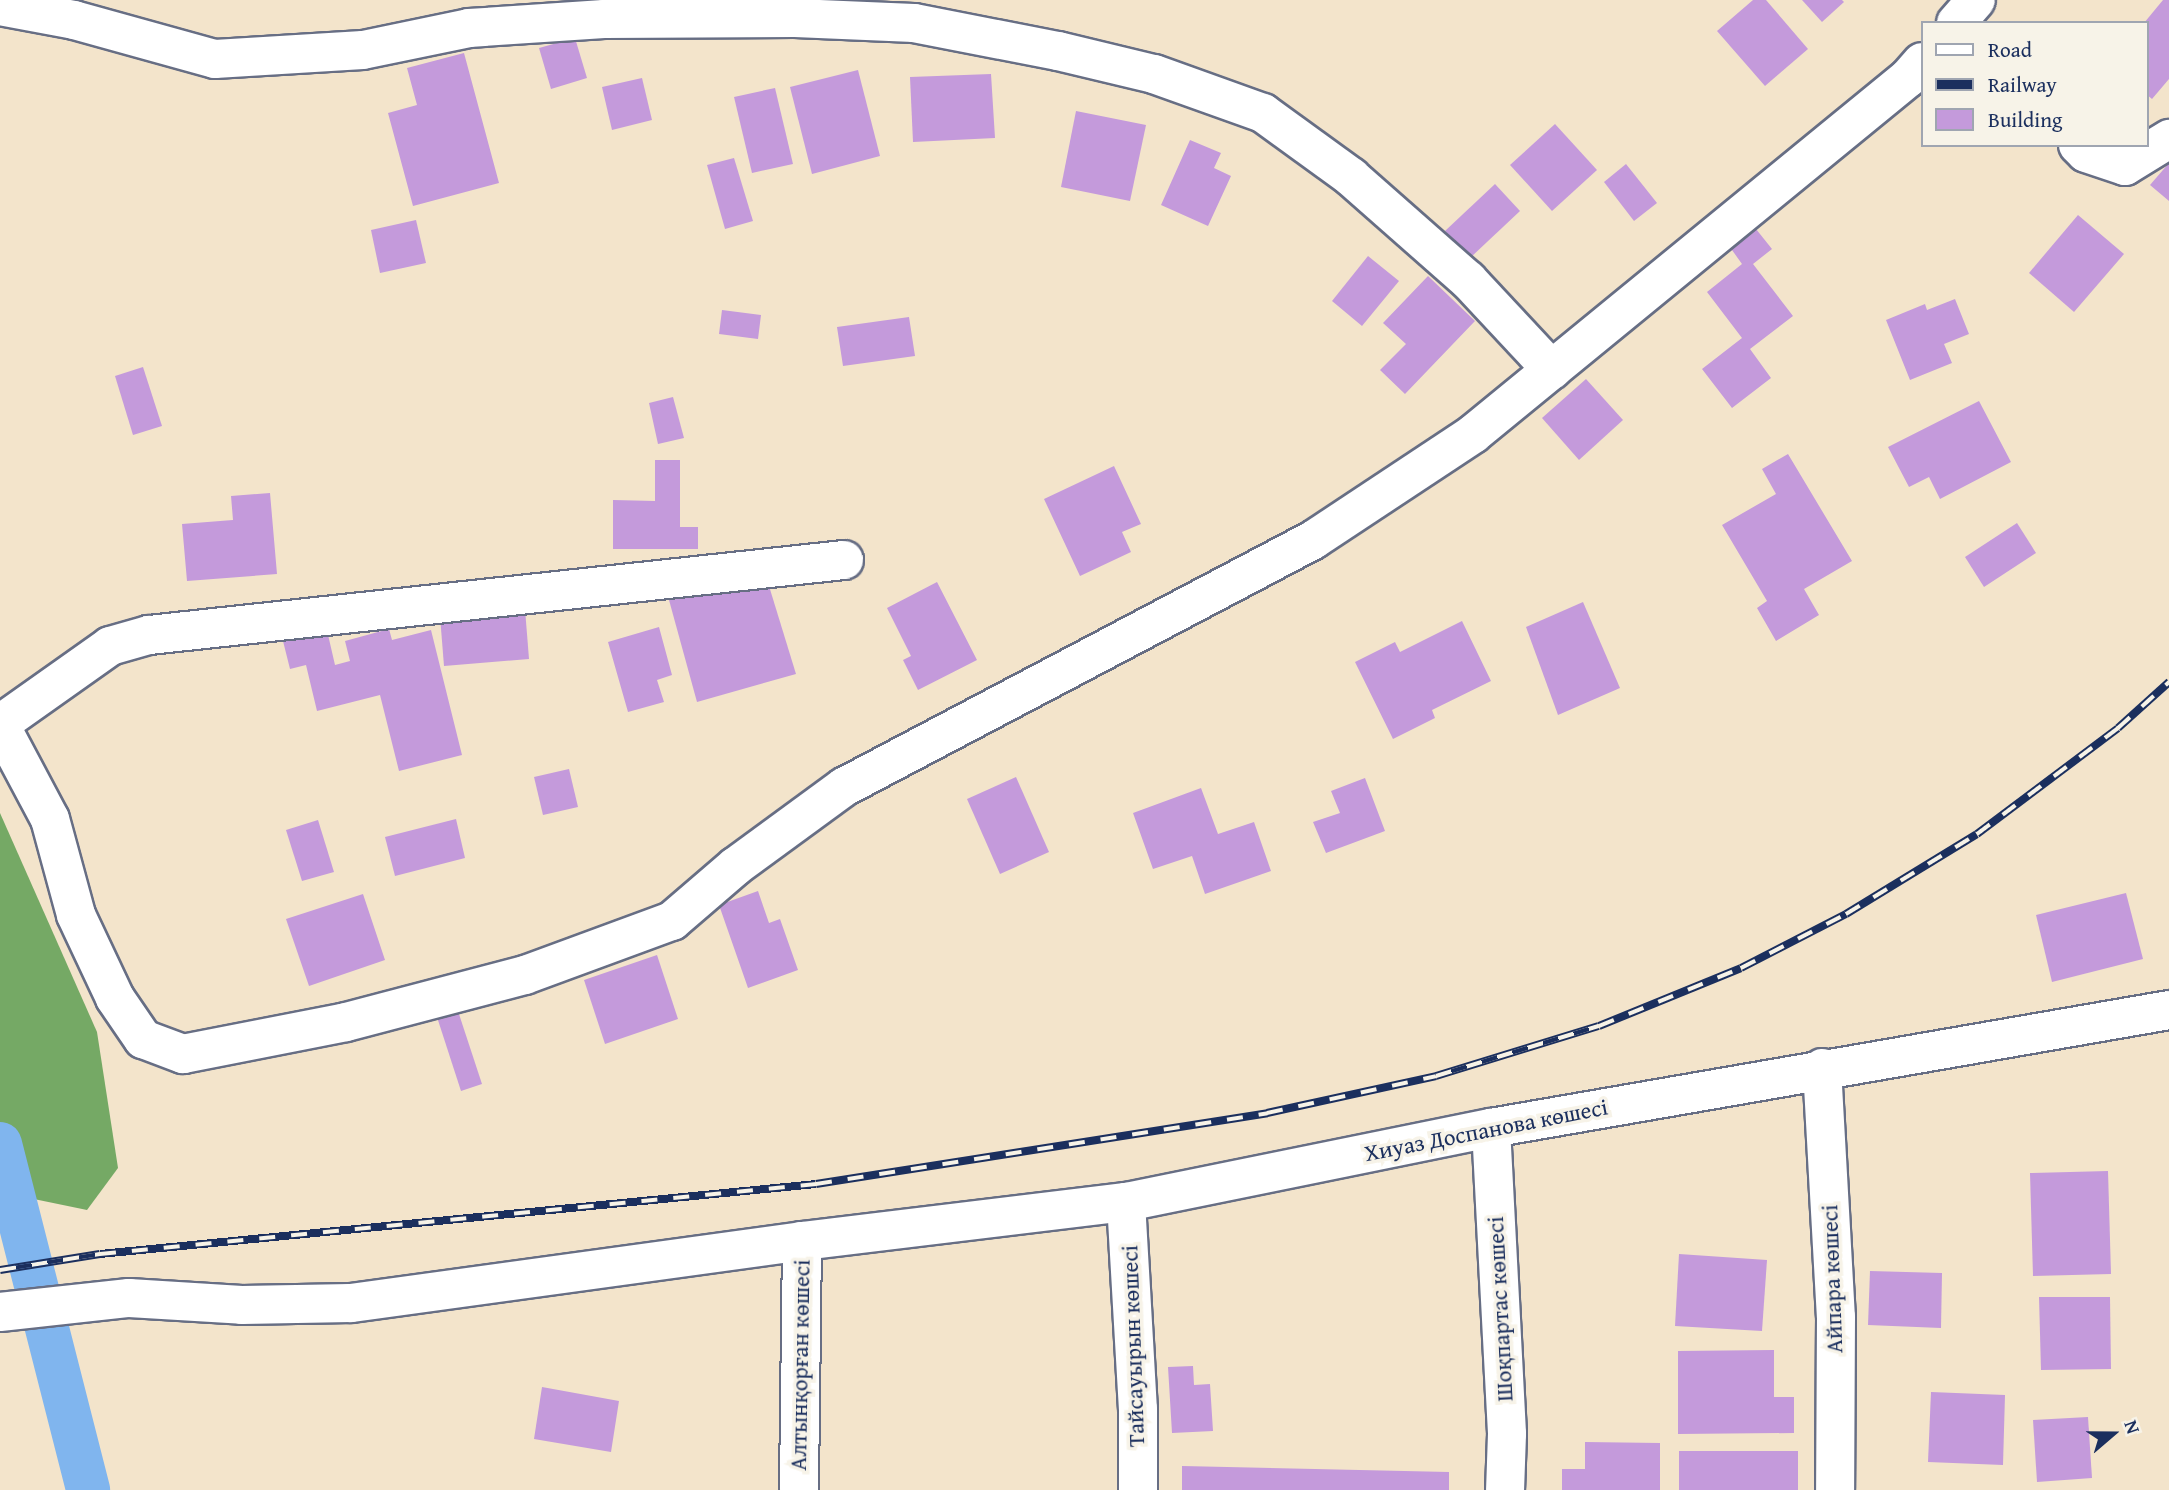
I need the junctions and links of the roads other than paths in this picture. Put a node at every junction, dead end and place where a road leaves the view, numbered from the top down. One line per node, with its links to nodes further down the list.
1 (1976, 0): 3 (street)
2 (0, 6): 7 (street)
3 (1958, 21)
4 (1920, 64): 7 (street)
5 (2169, 139): 6 (street)
6 (2080, 147)
7 (1552, 370): 9 (street)
8 (844, 559): 9 (street)
9 (0, 724)
10 (2169, 1010): 11 (street, Хиуаз Доспанова көшесі)
11 (1822, 1068): 12 (street, Хиуаз Доспанова көшесі); 19 (street, Айпара көшесі)
12 (1491, 1128): 13 (street, Хиуаз Доспанова көшесі); 18 (street, Шоқпартас көшесі)
13 (1126, 1202): 14 (street, Хиуаз Доспанова көшесі); 17 (street, Тайсауырын көшесі)
14 (802, 1241): 15 (street, Хиуаз Доспанова көшесі); 16 (street, Алтынқорған көшесі)
15 (0, 1312)
16 (799, 1490)
17 (1138, 1490)
18 (1505, 1490)
19 (1835, 1490)

